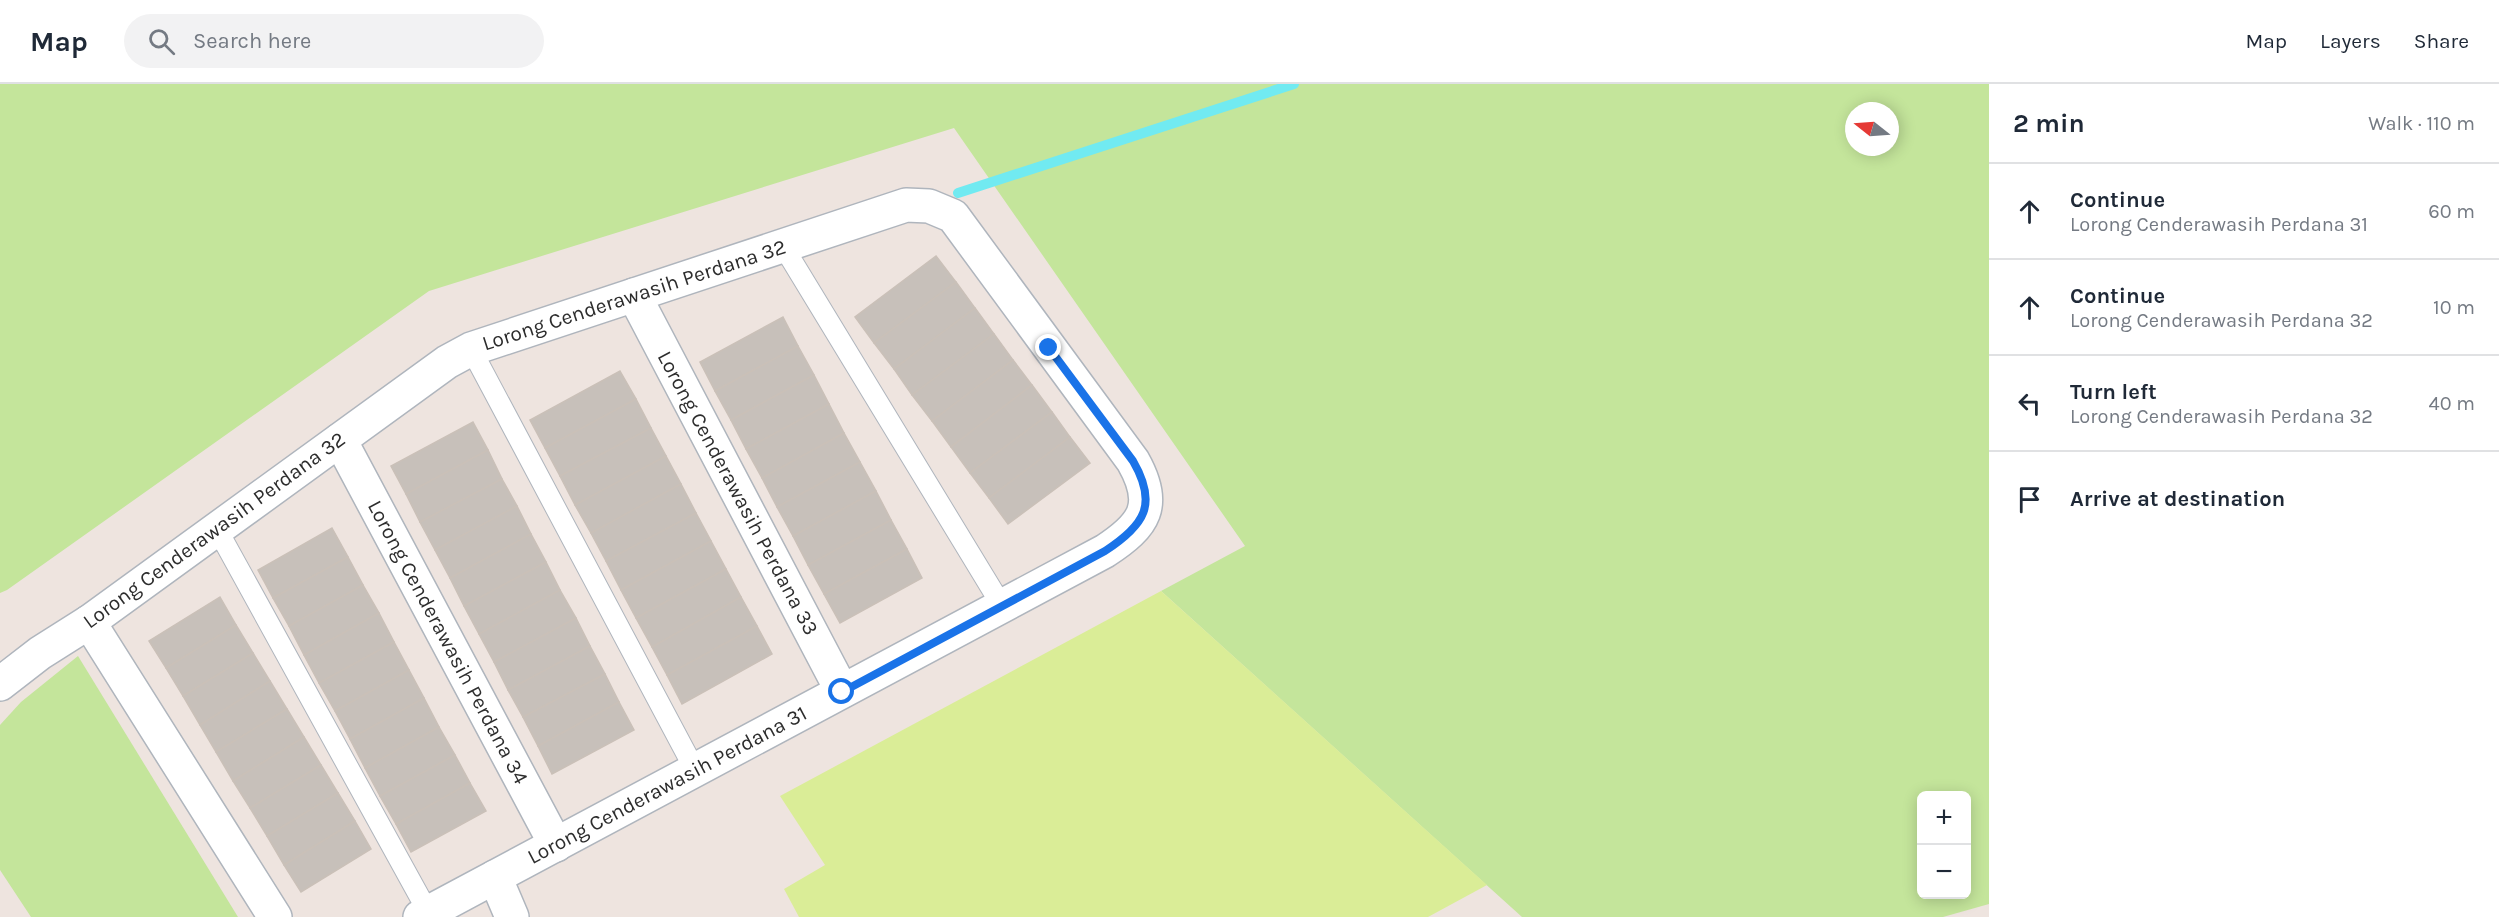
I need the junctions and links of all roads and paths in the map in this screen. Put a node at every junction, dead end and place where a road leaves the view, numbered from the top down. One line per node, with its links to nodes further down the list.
1 (783, 246): 2 (street, Lorong Cenderawasih Perdana 32); 6 (street, Lorong Cenderawasih Perdana 32); 7 (lane)
2 (634, 295): 3 (street, Lorong Cenderawasih Perdana 32); 12 (street, Lorong Cenderawasih Perdana 33)
3 (471, 349): 4 (street, Lorong Cenderawasih Perdana 32); 13 (lane)
4 (340, 440): 5 (street, Lorong Cenderawasih Perdana 32); 14 (street, Lorong Cenderawasih Perdana 34)
5 (217, 529): 8 (street, Lorong Cenderawasih Perdana 32); 16 (lane)
6 (1105, 551): 7 (street, Lorong Cenderawasih Perdana 31)
7 (1002, 606): 12 (street, Lorong Cenderawasih Perdana 31)
8 (89, 622): 9 (street, Lorong Cenderawasih Perdana 32); 17 (street)
9 (40, 652): 10 (street); 11 (street, Lorong Cenderawasih Perdana 32)
10 (0, 674)
11 (0, 684)
12 (842, 692): 13 (street, Lorong Cenderawasih Perdana 31)
13 (695, 770): 14 (street, Lorong Cenderawasih Perdana 31)
14 (556, 845): 15 (street, Lorong Cenderawasih Perdana 31)
15 (495, 877): 16 (street, Lorong Cenderawasih Perdana 31); 18 (street)
16 (424, 915)
17 (275, 917)
18 (512, 917)

